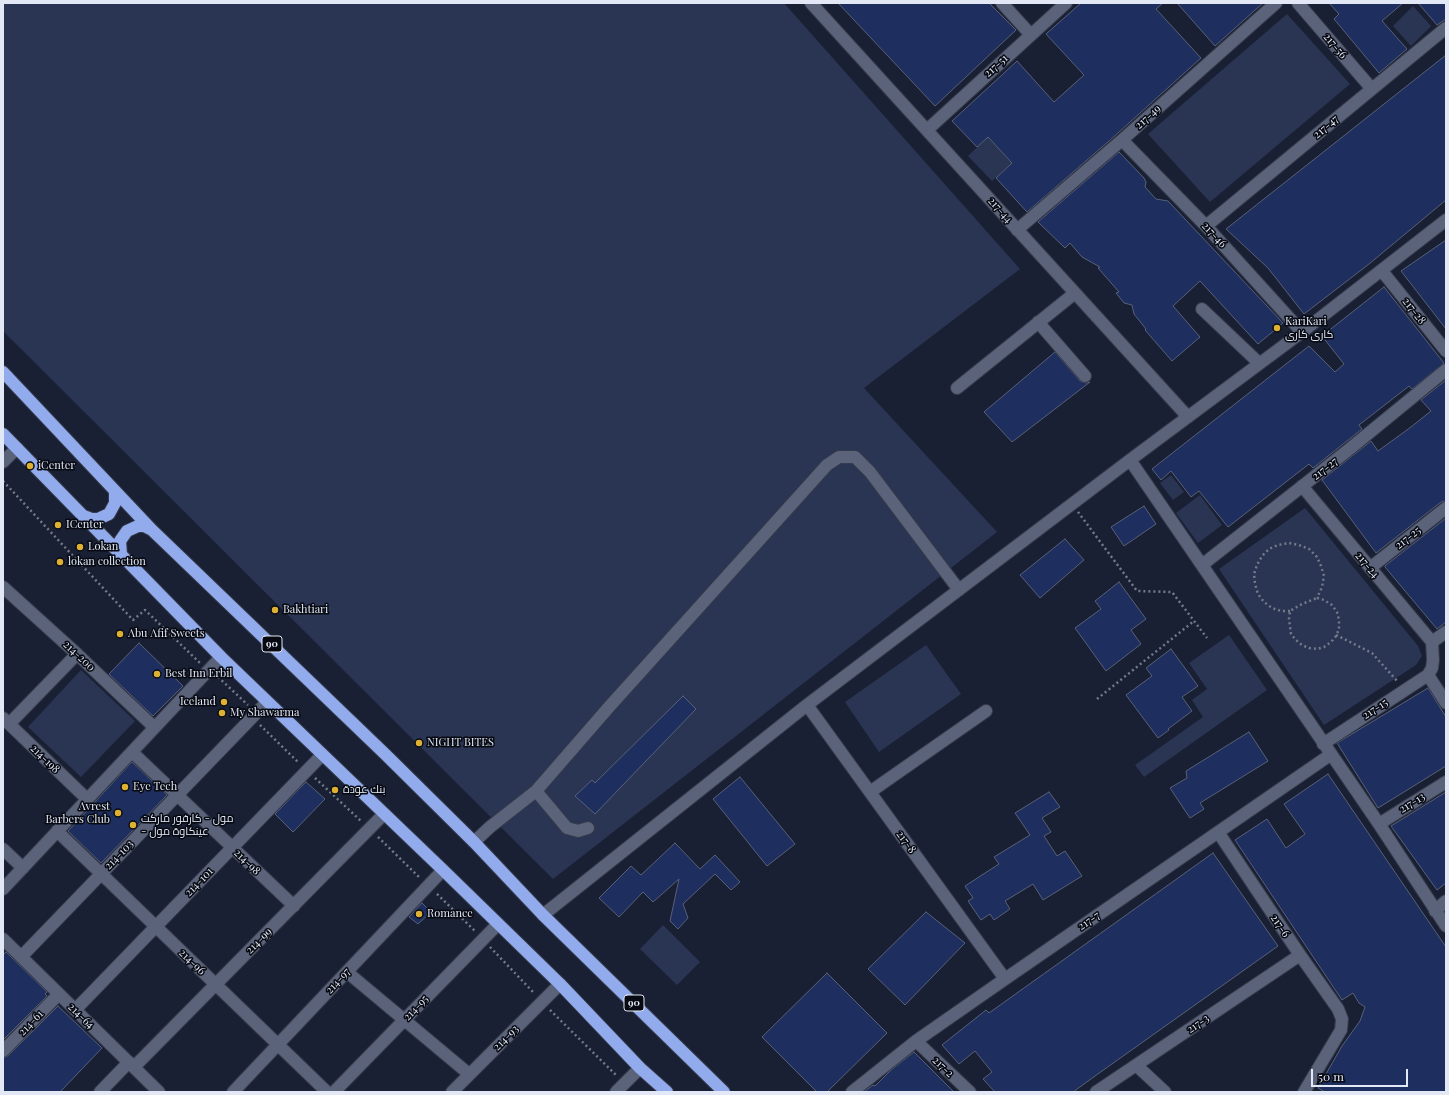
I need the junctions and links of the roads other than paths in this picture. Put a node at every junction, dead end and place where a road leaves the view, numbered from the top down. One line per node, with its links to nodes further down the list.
1 (811, 3): 9 (street, 217-44)
2 (1002, 3): 7 (street)
3 (1066, 3): 7 (street, 217-51)
4 (1276, 3): 10 (street, 217-49)
5 (1298, 3): 8 (street, 217-56)
6 (1446, 28): 8 (street, 217-47)
7 (1031, 35): 9 (street, 217-51)
8 (1372, 90): 12 (street, 217-47)
9 (927, 130): 13 (street, 217-44)
10 (1122, 140): 12 (street, 217-46); 13 (street, 217-49)
11 (1446, 220): 14 (street)
12 (1206, 226): 18 (street, 217-46)
13 (1017, 230): 15 (street, 217-44)
14 (1382, 271): 18 (street); 19 (street, 217-28)
15 (1075, 293): 17 (street); 25 (street, 217-44)
16 (1202, 309): 20 (street)
17 (1038, 322): 23 (street); 24 (street)
18 (1302, 332): 20 (street)
19 (1446, 351)
20 (1258, 363): 25 (street)
21 (1446, 370): 30 (street, 217-27)
22 (3, 372): 31 (highway, 90)
23 (1085, 376)
24 (957, 388)
25 (1188, 417): 28 (street)
26 (3, 434): 27 (highway)
27 (17, 448): 29 (street); 33 (highway)
28 (1130, 460): 36 (street); 39 (street)
29 (3, 462)
30 (1302, 486): 36 (street, 217-27); 37 (street, 217-24)
31 (115, 491): 33 (highway); 34 (highway, 90)
32 (1446, 508): 37 (street, 217-25)
33 (81, 514): 35 (highway)
34 (152, 530): 35 (highway); 65 (highway, 90)
35 (124, 559): 43 (highway)
36 (1202, 565): 51 (street)
37 (1370, 568): 41 (street, 217-24)
38 (3, 587): 42 (street, 214-200)
39 (959, 590): 47 (street); 56 (street)
40 (1446, 632): 41 (street)
41 (1432, 642): 44 (street)
42 (77, 654): 49 (street); 50 (street, 214-200)
43 (221, 657): 45 (highway); 50 (street)
44 (1428, 675): 46 (street); 51 (street, 217-15)
45 (267, 702): 53 (highway); 58 (street, 214-103)
46 (1446, 703)
47 (807, 705): 57 (street, 217-8); 75 (street)
48 (986, 711): 57 (street)
49 (6, 721): 59 (street, 214-198)
50 (154, 727): 52 (street)
51 (1323, 744): 54 (street)
52 (132, 752): 58 (street, 214-98); 59 (street)
53 (322, 755): 60 (highway); 66 (street, 214-101)
54 (1330, 755): 61 (street); 64 (street, 217-7)
55 (1446, 782): 61 (street, 217-13)
56 (536, 791): 62 (street); 65 (street)
57 (870, 792): 83 (street, 217-8)
58 (177, 795): 66 (street, 214-98); 70 (street, 214-103)
59 (87, 799): 63 (street)
60 (384, 814): 69 (highway); 73 (street, 214-99)
61 (1379, 824): 74 (street)
62 (588, 828)
63 (57, 831): 68 (street); 70 (street, 214-96)
64 (1218, 832): 80 (street, 217-6); 83 (street, 217-7)
65 (474, 842): 75 (highway, 90)
66 (232, 848): 73 (street, 214-98); 77 (street, 214-101)
67 (3, 849): 68 (street)
68 (23, 868): 71 (street)
69 (443, 870): 76 (highway); 82 (street, 214-97)
70 (101, 873): 77 (street, 214-96); 81 (street, 214-103)
71 (3, 888)
72 (1446, 901): 74 (street)
73 (294, 906): 85 (street, 214-99)
74 (1436, 910): 78 (street)
75 (543, 915): 104 (highway, 90)
76 (498, 924): 84 (highway); 88 (street, 214-95)
77 (156, 926): 85 (street, 214-96); 87 (street, 214-101)
78 (1446, 926)
79 (3, 939): 81 (street, 214-64)
80 (1300, 955): 93 (street, 217-3); 109 (street, 217-6)
81 (21, 957): 86 (street, 214-64)
82 (347, 972): 88 (street); 90 (street, 214-97)
83 (1005, 979): 89 (street, 217-7)
84 (560, 984): 94 (highway); 95 (street, 214-93)
85 (216, 985): 90 (street, 214-96); 92 (street, 214-99)
86 (59, 994): 87 (street, 214-64); 91 (street, 214-61)
87 (75, 1010): 92 (street, 214-64)
88 (404, 1020): 95 (street); 101 (street, 214-95)
89 (916, 1041): 105 (street, 217-7); 106 (street, 217-2)
90 (278, 1045): 99 (street, 214-97); 100 (street, 214-96)
91 (3, 1052)
92 (131, 1065): 97 (street, 214-99); 98 (street, 214-64)
93 (1136, 1065): 107 (street, 217-3); 108 (street)
94 (640, 1068): 102 (street); 103 (highway)
95 (470, 1074): 96 (street, 214-93)
96 (455, 1091)
97 (100, 1092)
98 (159, 1092)
99 (233, 1092)
100 (327, 1092)
101 (334, 1092)
102 (616, 1092)
103 (666, 1092)
104 (724, 1092)
105 (852, 1092)
106 (970, 1092)
107 (1096, 1092)
108 (1165, 1092)
109 (1304, 1092)

